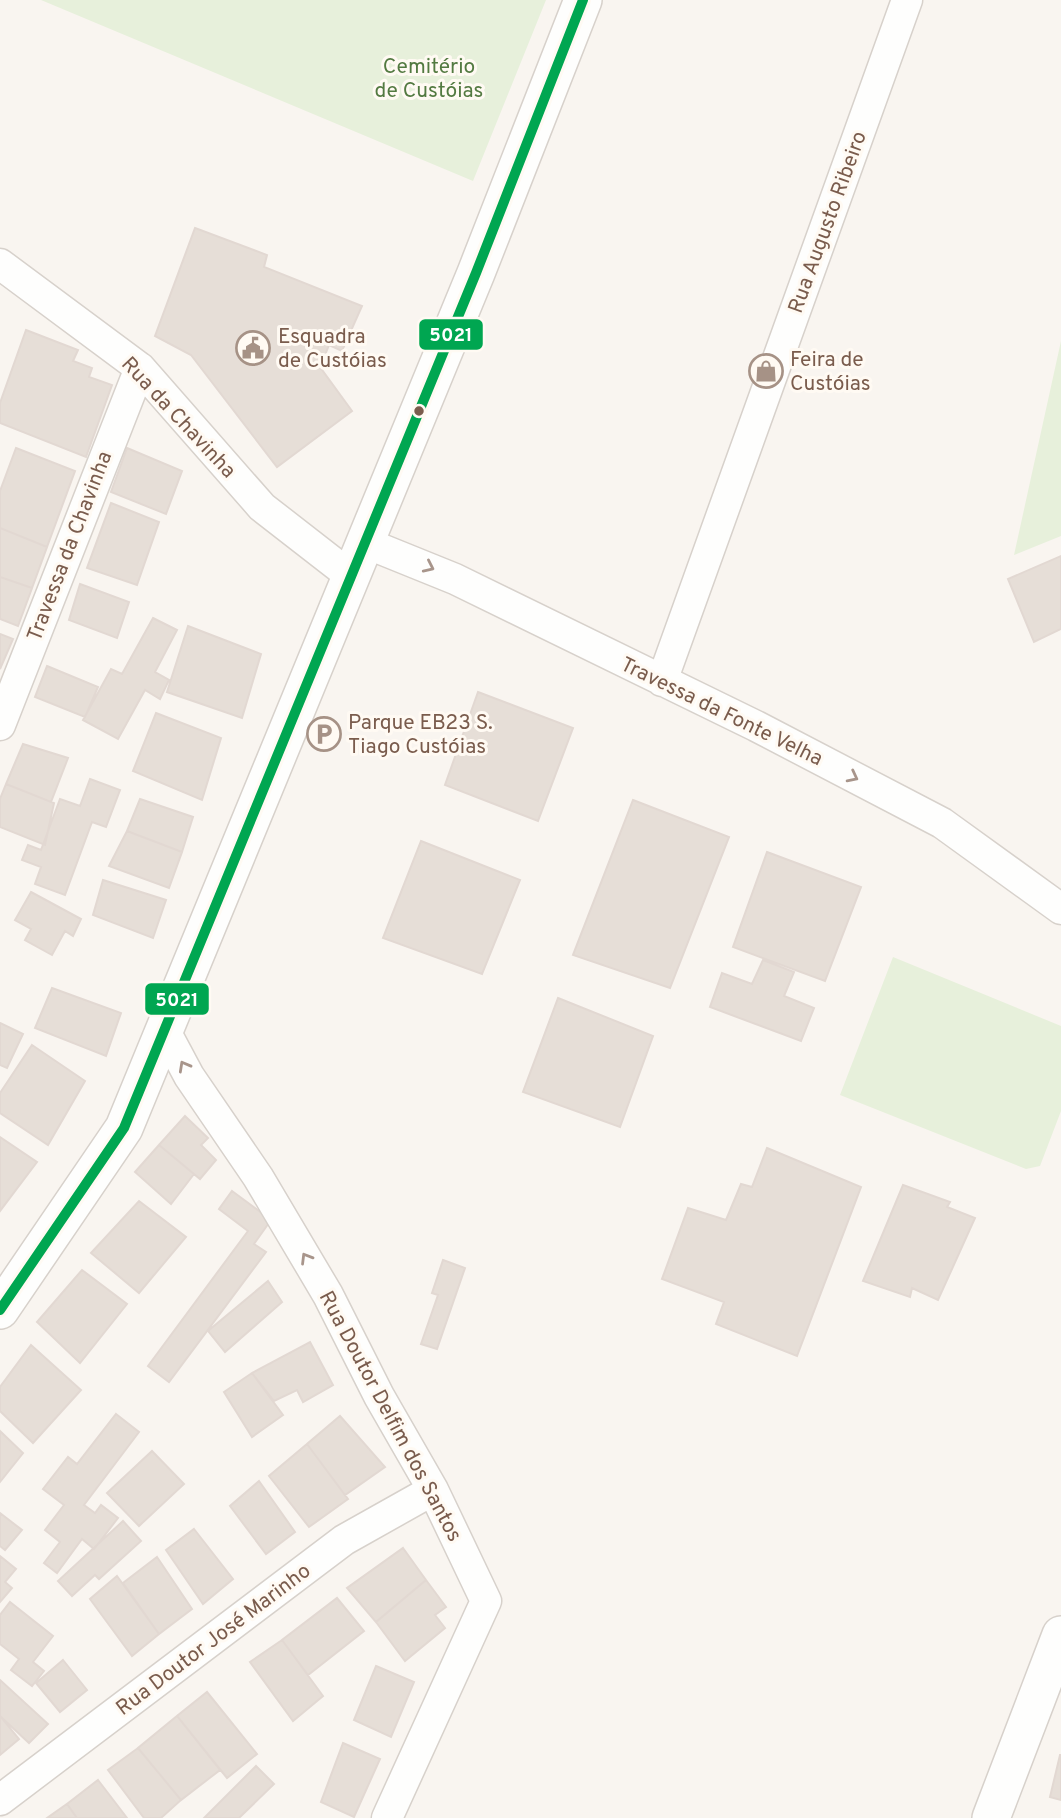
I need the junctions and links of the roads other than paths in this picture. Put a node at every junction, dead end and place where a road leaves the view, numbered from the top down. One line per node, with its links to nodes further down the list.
1 (583, 0): 5 (street)
2 (907, 0): 7 (street, Rua Augusto Ribeiro)
3 (0, 264): 4 (street, Rua da Chavinha)
4 (140, 368): 6 (street, Rua da Chavinha); 8 (street, Travessa da Chavinha)
5 (366, 543): 6 (street); 7 (street, Travessa da Fonte Velha, one-way to 7)
6 (352, 577): 10 (street)
7 (662, 681): 9 (street, Travessa da Fonte Velha, one-way to 9)
8 (0, 725)
9 (1061, 909)
10 (165, 1031): 11 (street); 12 (street, Rua Doutor Delfim dos Santos, one-way to 10)
11 (0, 1310)
12 (433, 1490): 14 (street, Rua Doutor José Marinho); 15 (street, Rua Doutor Delfim dos Santos)
13 (1061, 1635): 16 (street)
14 (0, 1800)
15 (387, 1818)
16 (992, 1818)

